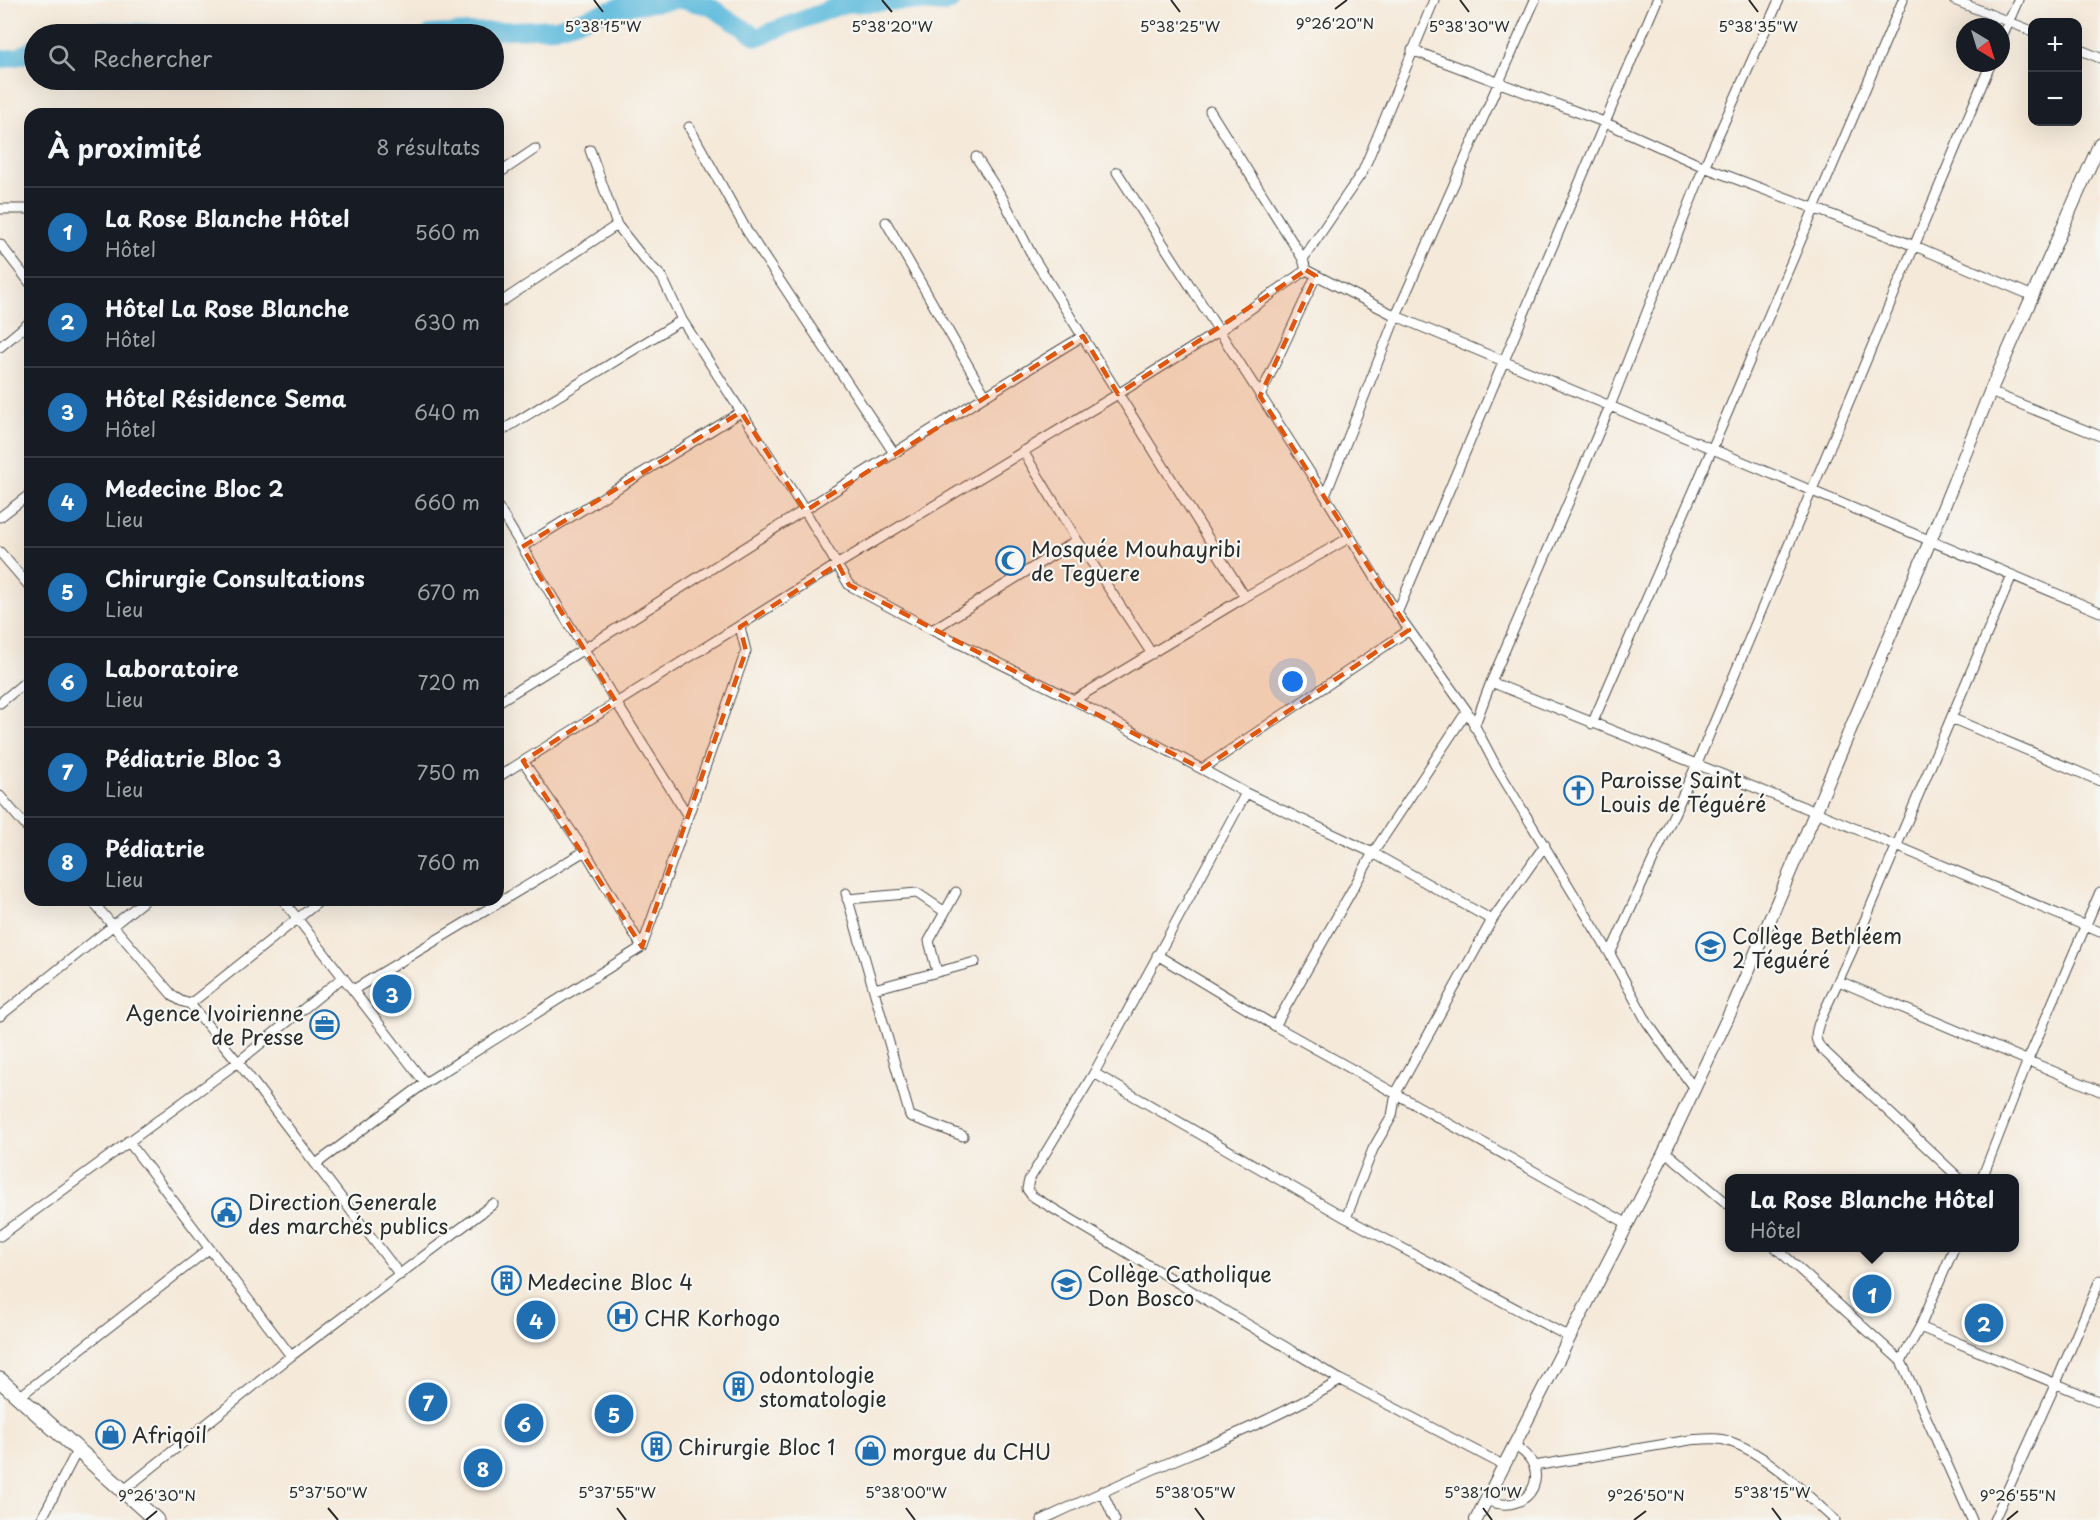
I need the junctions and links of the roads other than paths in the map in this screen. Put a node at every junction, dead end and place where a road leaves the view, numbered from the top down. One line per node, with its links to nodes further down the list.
1 (1434, 0): 12 (street)
2 (1534, 0): 16 (street)
3 (1657, 0): 18 (street)
4 (1779, 0): 24 (street)
5 (1904, 0): 29 (street)
6 (1954, 0): 8 (street)
7 (2018, 0): 9 (street)
8 (1998, 18)
9 (2010, 18)
10 (2010, 23): 11 (street)
11 (2028, 30)
12 (1412, 50): 16 (street); 34 (street)
13 (2082, 51): 14 (street)
14 (2100, 58)
15 (1987, 72): 33 (street)
16 (1499, 81): 18 (street); 40 (street)
17 (1210, 111): 34 (street)
18 (1604, 122): 24 (street); 46 (street)
19 (688, 127): 57 (street)
20 (2100, 143): 38 (street)
21 (535, 149): 25 (street)
22 (590, 150): 31 (street)
23 (976, 157): 44 (street)
24 (1704, 167): 29 (street); 51 (street)
25 (504, 170)
26 (1117, 172): 43 (street)
27 (0, 209): 28 (street)
28 (24, 209)
29 (1814, 209): 33 (street); 55 (street)
30 (886, 222): 49 (street)
31 (617, 225): 39 (street); 41 (street)
32 (0, 245): 36 (street)
33 (1915, 246): 38 (street); 58 (street)
34 (1303, 259): 35 (street)
35 (1306, 270): 37 (street); 43 (street)
36 (24, 275)
37 (1316, 276): 40 (street); 50 (street)
38 (2033, 296): 47 (street)
39 (504, 300)
40 (1396, 316): 46 (street); 59 (street)
41 (682, 320): 52 (street); 53 (street)
42 (24, 327): 45 (street)
43 (1219, 331): 48 (street); 50 (street)
44 (1083, 336): 48 (street); 49 (street)
45 (0, 346)
46 (1503, 361): 51 (street); 75 (street)
47 (1990, 392): 54 (street); 66 (street)
48 (1118, 394): 56 (street); 73 (street)
49 (985, 395): 57 (street)
50 (1260, 396): 59 (street)
51 (1610, 406): 55 (street); 81 (street)
52 (741, 412): 61 (street); 67 (street)
53 (504, 429)
54 (2100, 436)
55 (1712, 449): 58 (street); 89 (street)
56 (1023, 451): 65 (street); 70 (street)
57 (894, 453): 61 (street)
58 (1812, 491): 66 (street); 92 (street)
59 (1325, 496): 64 (street)
60 (24, 499): 62 (street)
61 (805, 511): 70 (street); 79 (street)
62 (0, 517)
63 (504, 517): 67 (street)
64 (1349, 538): 73 (street); 75 (street)
65 (1077, 540): 77 (street); 80 (street)
66 (1930, 541): 71 (street); 98 (street)
67 (522, 547): 79 (street)
68 (0, 552): 69 (street)
69 (3, 563): 72 (street)
70 (838, 564): 76 (street); 77 (street)
71 (2012, 575): 74 (street); 88 (street)
72 (24, 582)
73 (1245, 597): 80 (street)
74 (2100, 612)
75 (1397, 613): 78 (street)
76 (740, 627): 85 (street); 99 (street)
77 (932, 630): 84 (street)
78 (1409, 630): 87 (street); 93 (street)
79 (585, 649): 83 (street); 85 (street)
80 (1152, 654): 84 (street)
81 (1491, 682): 89 (street); 90 (street)
82 (24, 683): 86 (street)
83 (504, 698)
84 (1074, 700): 93 (street)
85 (616, 702): 91 (street); 99 (street)
86 (0, 703)
87 (1467, 711): 90 (street); 104 (street)
88 (1951, 718): 95 (street); 102 (street)
89 (1592, 724): 92 (street)
90 (1474, 727): 101 (street)
91 (523, 761): 94 (street); 103 (street)
92 (1696, 766): 98 (street); 120 (street)
93 (1202, 769): 96 (street)
94 (504, 773)
95 (2100, 781)
96 (1246, 793): 104 (street); 121 (street)
97 (0, 796): 100 (street)
98 (1816, 812): 102 (street); 135 (street)
99 (688, 816): 119 (street)
100 (24, 824)
101 (1545, 845): 115 (street); 120 (street)
102 (1896, 846): 117 (street); 125 (street)
103 (585, 851): 107 (street); 119 (street)
104 (1373, 854): 115 (street); 130 (street)
105 (956, 892): 113 (street)
106 (2100, 892): 117 (street)
107 (504, 900)
108 (96, 906): 116 (street)
109 (138, 906): 116 (street)
110 (288, 906): 114 (street)
111 (313, 906): 114 (street)
112 (493, 906): 127 (street)
113 (945, 912): 123 (street); 126 (street)
114 (297, 918): 124 (street); 128 (street)
115 (1492, 920): 137 (street)
116 (113, 926): 128 (street); 129 (street)
117 (2085, 926): 118 (street); 131 (street)
118 (2100, 932)
119 (642, 947): 134 (street)
120 (1610, 954): 135 (street)
121 (1157, 955): 130 (street); 133 (street)
122 (975, 962): 123 (street)
123 (937, 972): 126 (street)
124 (343, 976): 127 (street); 132 (street)
125 (1839, 981): 131 (street); 142 (street)
126 (874, 989): 138 (street)
127 (353, 990): 134 (street)
128 (190, 1004): 132 (street)
129 (0, 1016)
130 (1275, 1026): 137 (street)
131 (2028, 1060): 136 (street); 143 (street)
132 (238, 1062): 139 (street); 141 (street)
133 (1094, 1073): 146 (street); 158 (street)
134 (425, 1083): 141 (street)
135 (1695, 1090): 140 (street)
136 (2100, 1091)
137 (1396, 1093): 146 (street); 147 (street)
138 (963, 1136)
139 (128, 1141): 148 (street); 149 (street)
140 (1665, 1151): 144 (street); 147 (street)
141 (316, 1164): 152 (street)
142 (1954, 1174)
143 (1984, 1174)
144 (1725, 1202)
145 (493, 1204): 152 (street)
146 (1346, 1218): 155 (street)
147 (1628, 1224): 155 (street)
148 (0, 1236)
149 (209, 1249): 156 (street); 161 (street)
150 (1780, 1252): 157 (street)
151 (1952, 1252): 154 (street)
152 (399, 1275): 156 (street)
153 (2100, 1280): 160 (street)
154 (1920, 1327): 157 (street); 160 (street)
155 (1569, 1337): 163 (street)
156 (291, 1356): 167 (street)
157 (1900, 1361): 176 (street)
158 (1341, 1380): 165 (street); 168 (street)
159 (1, 1383): 161 (main road)
160 (2056, 1383): 162 (street); 177 (street)
161 (19, 1397): 164 (main road)
162 (2100, 1402)
163 (1513, 1445): 165 (street); 166 (street)
164 (77, 1451): 167 (main road); 170 (street)
165 (1503, 1465): 169 (street)
166 (1534, 1466): 169 (street); 175 (street)
167 (124, 1490): 171 (main road)
168 (1102, 1491): 172 (street); 173 (street)
169 (1486, 1500): 174 (street)
170 (41, 1520)
171 (156, 1520)
172 (1042, 1520)
173 (1115, 1520)
174 (1476, 1520)
175 (1835, 1520)
176 (1972, 1520)
177 (1994, 1520)

